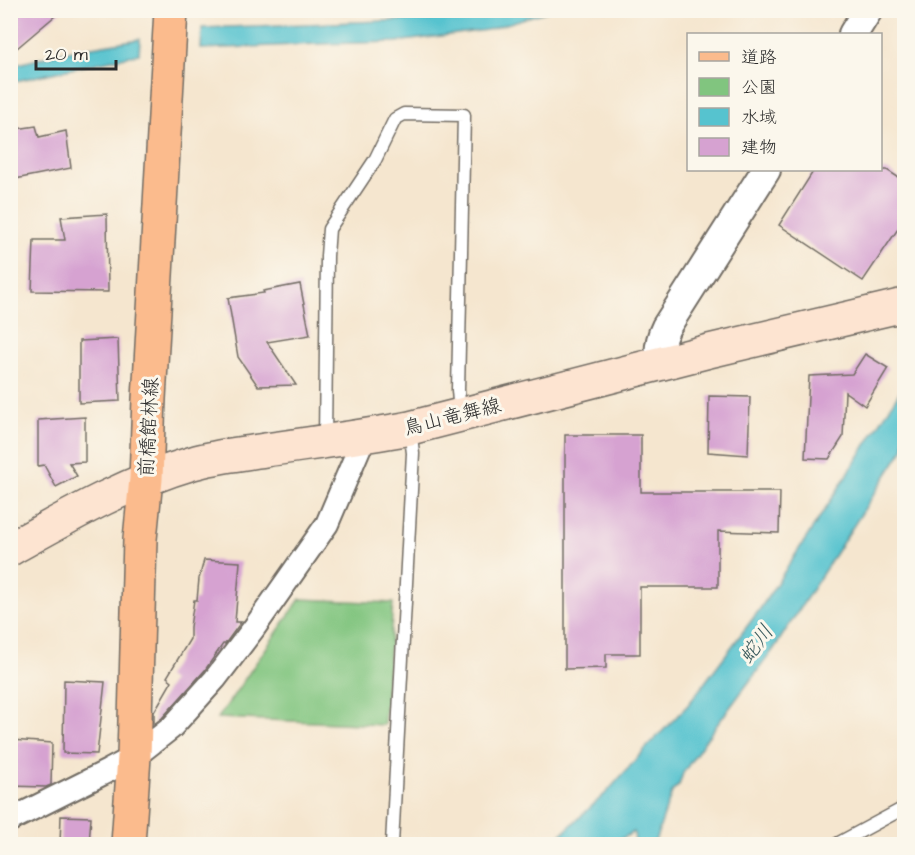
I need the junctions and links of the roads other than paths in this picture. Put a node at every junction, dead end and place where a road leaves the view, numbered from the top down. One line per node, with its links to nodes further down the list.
1 (171, 10): 11 (main road, 前橋館林線)
2 (868, 10): 3 (street)
3 (854, 33)
4 (765, 171): 6 (street)
5 (904, 305): 6 (main road, 鳥山竜舞線)
6 (660, 363): 7 (main road, 鳥山竜舞線)
7 (460, 415): 8 (main road, 鳥山竜舞線); 10 (lane)
8 (410, 428): 9 (main road, 鳥山竜舞線); 17 (lane)
9 (364, 437): 10 (main road, 鳥山竜舞線); 13 (street)
10 (325, 442): 11 (main road, 鳥山竜舞線)
11 (146, 479): 12 (main road, 鳥山竜舞線); 13 (main road, 前橋館林線)
12 (10, 549)
13 (134, 757): 15 (street); 16 (main road, 前橋館林線)
14 (904, 808): 18 (lane)
15 (10, 820)
16 (128, 844)
17 (392, 844)
18 (837, 844)

